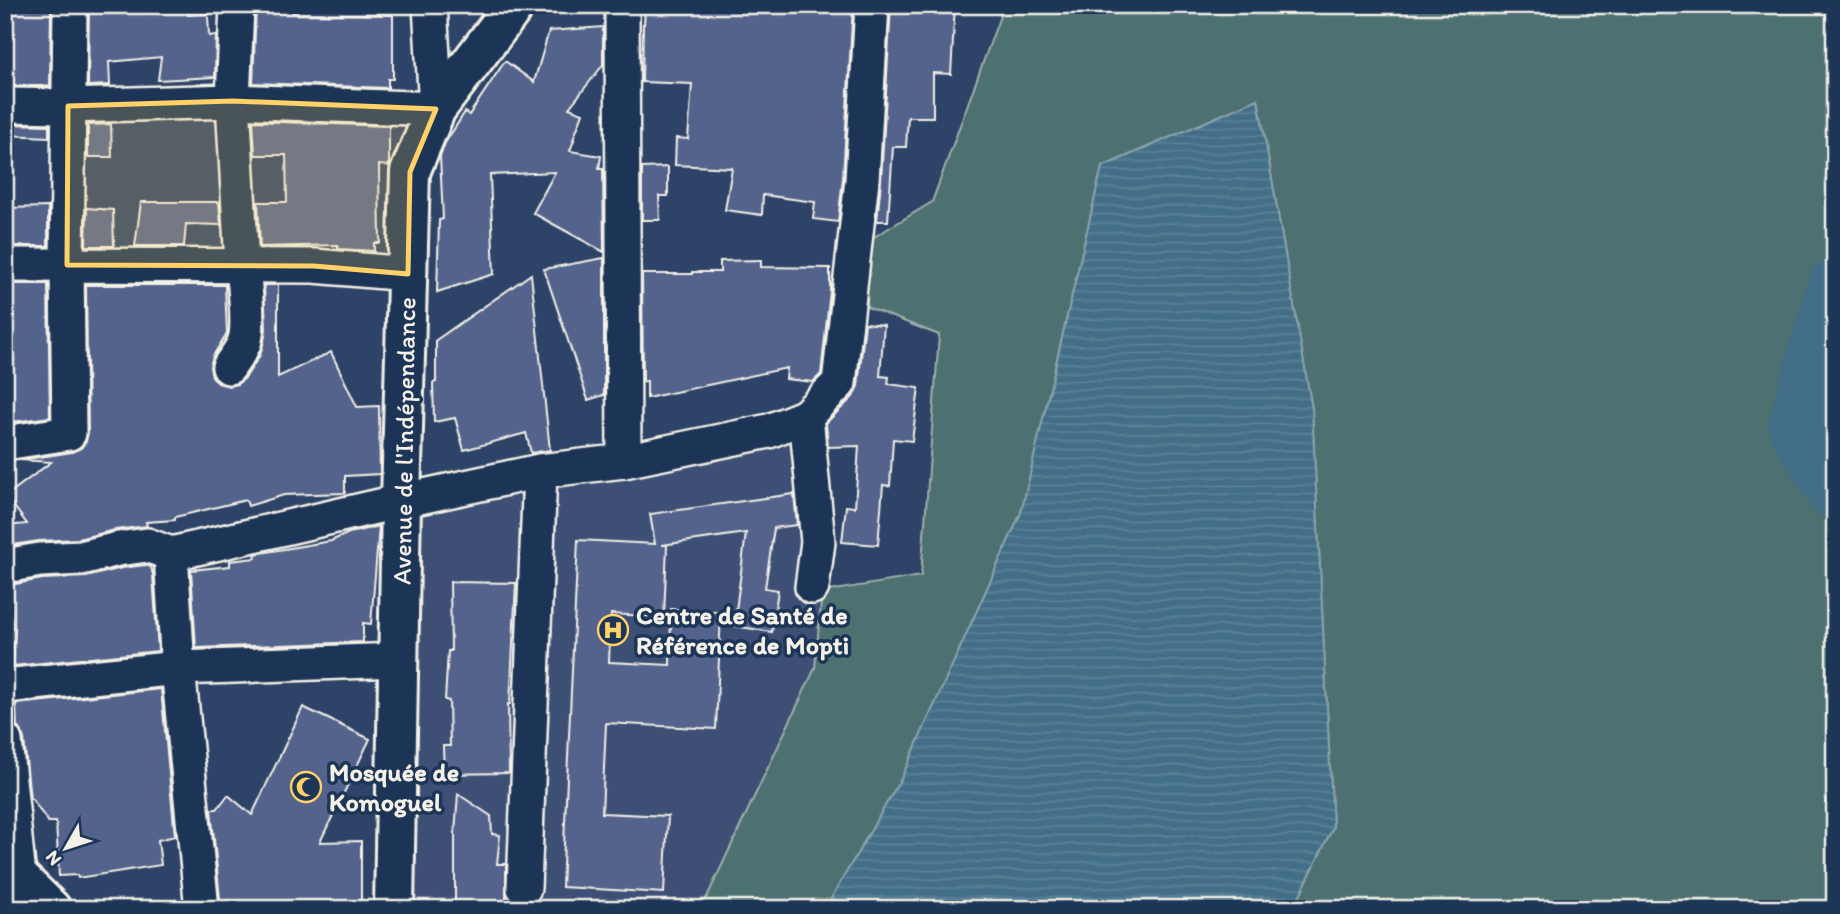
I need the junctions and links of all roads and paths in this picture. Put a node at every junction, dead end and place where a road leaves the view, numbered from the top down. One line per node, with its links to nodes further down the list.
1 (70, 5): 9 (street)
2 (237, 5): 7 (street)
3 (430, 5): 10 (street)
4 (515, 5): 10 (main road, Avenue de l'Indépendance)
5 (622, 5): 18 (street)
6 (872, 5): 16 (street)
7 (233, 101): 9 (street); 10 (street); 13 (street)
8 (5, 104): 9 (street)
9 (68, 106): 12 (street)
10 (436, 109): 14 (main road, Avenue de l'Indépendance)
11 (5, 265): 12 (street)
12 (67, 265): 13 (street); 17 (street)
13 (242, 265): 14 (street); 15 (street)
14 (408, 274): 20 (main road, Avenue de l'Indépendance)
15 (229, 367)
16 (806, 416): 18 (street); 23 (street)
17 (5, 443)
18 (624, 461): 19 (street)
19 (540, 471): 20 (street); 29 (street)
20 (401, 501): 21 (street); 24 (main road, Avenue de l'Indépendance)
21 (171, 554): 22 (street); 25 (street)
22 (5, 566)
23 (812, 587)
24 (399, 660): 25 (street); 32 (main road, Avenue de l'Indépendance)
25 (178, 668): 26 (street); 31 (street)
26 (5, 686)
27 (5, 741): 28 (street)
28 (12, 871): 30 (main road)
29 (523, 888)
30 (51, 909)
31 (202, 909)
32 (394, 909)

